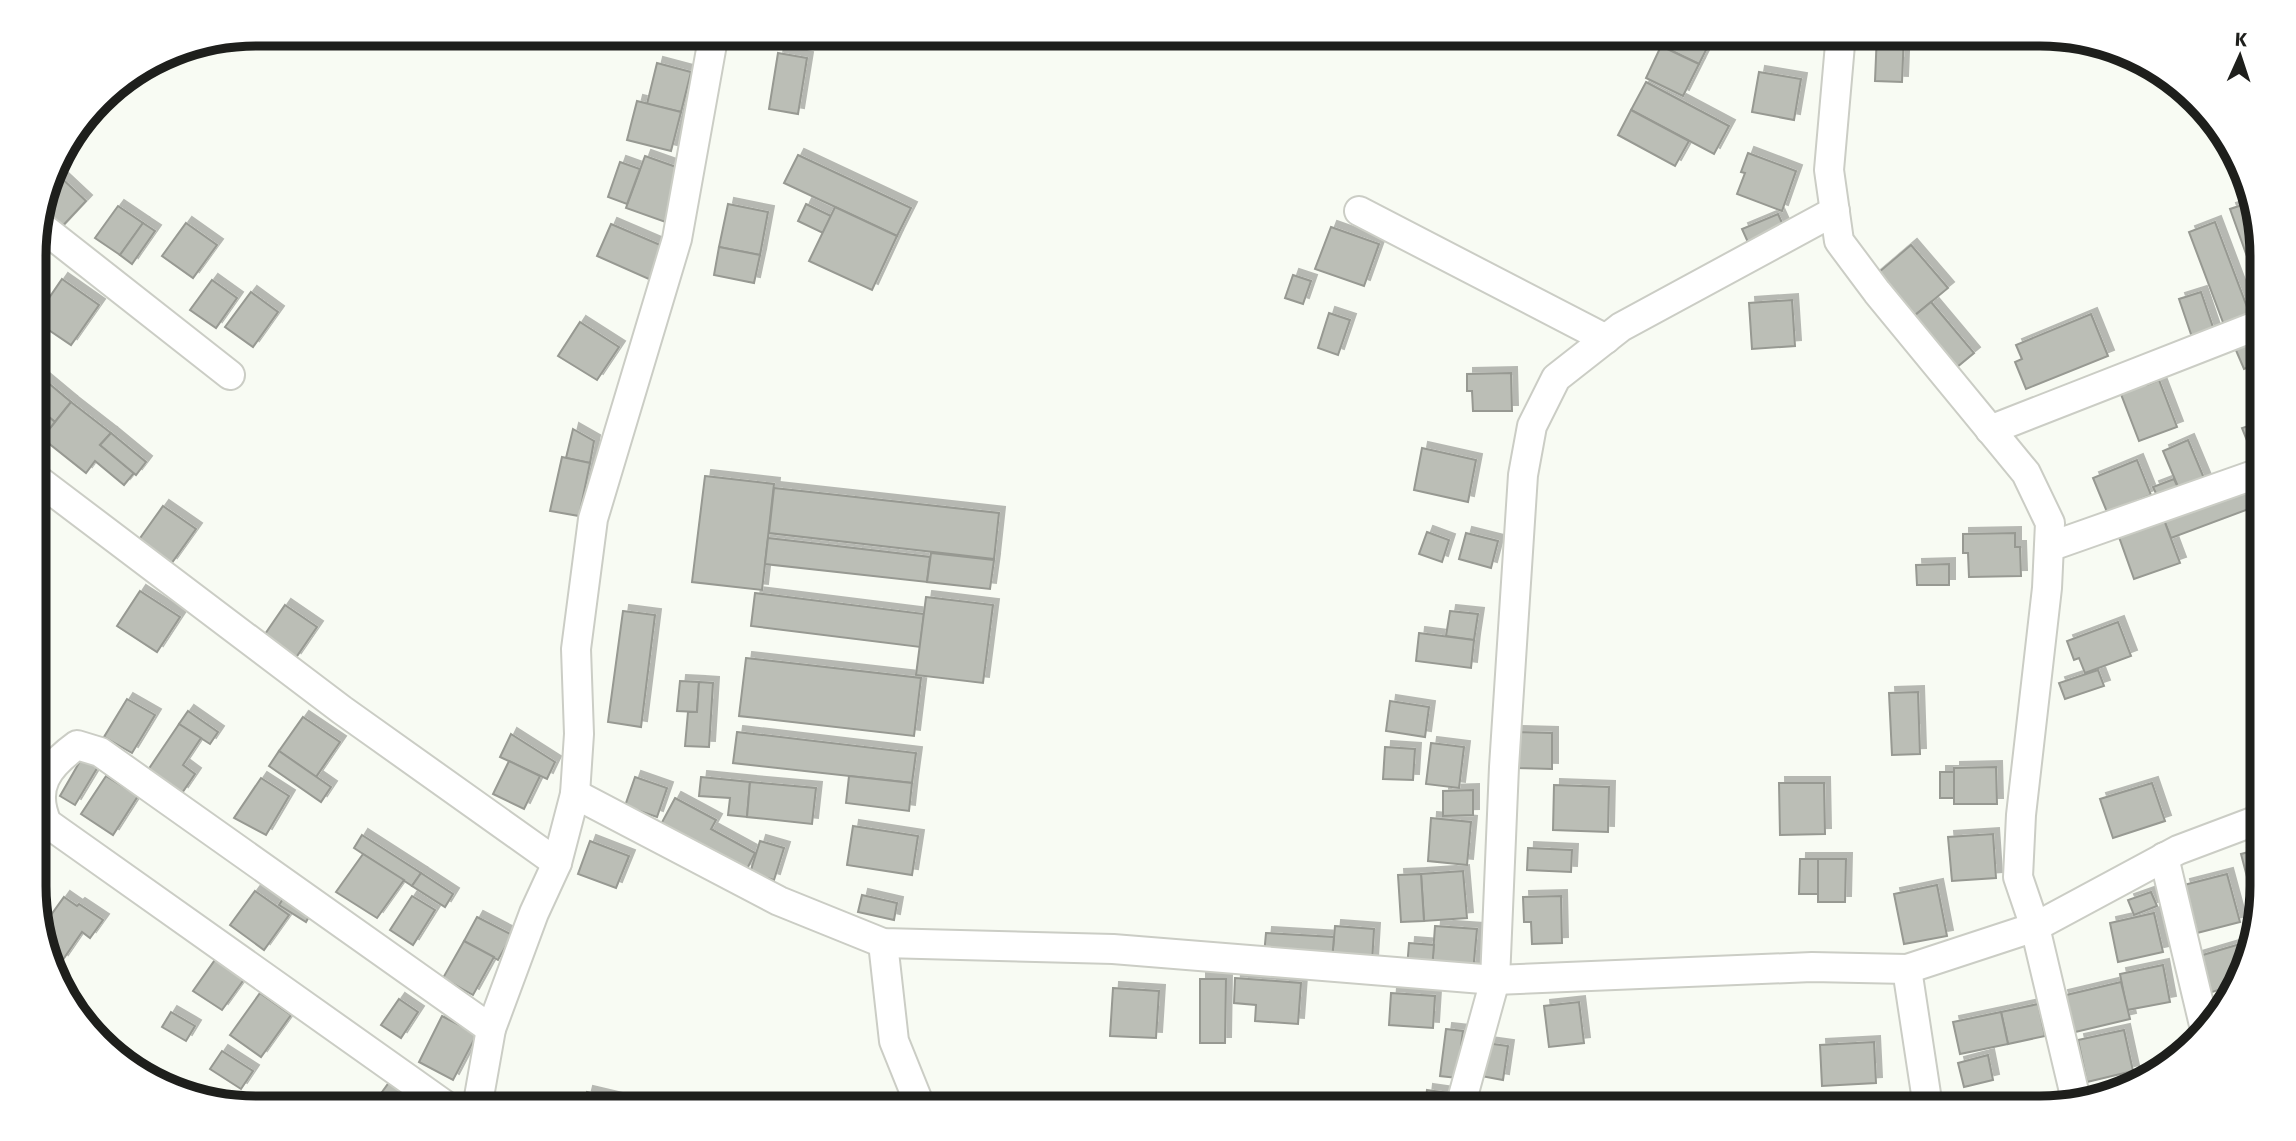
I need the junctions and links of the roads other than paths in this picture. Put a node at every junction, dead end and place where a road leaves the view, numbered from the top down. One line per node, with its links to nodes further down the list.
1 (712, 46): 14 (street)
2 (1840, 46): 4 (street)
3 (1359, 211): 7 (street)
4 (1835, 211): 7 (street); 9 (street)
5 (47, 232): 8 (street)
6 (2250, 328): 9 (street)
7 (1606, 339): 22 (street)
8 (230, 375)
9 (1990, 430): 12 (street)
10 (2250, 476): 12 (street)
11 (46, 486): 18 (street)
12 (2049, 547): 19 (street)
13 (46, 776): 24 (street)
14 (575, 794): 18 (street); 20 (street)
15 (46, 821): 28 (street)
16 (2250, 823): 17 (street)
17 (2164, 857): 19 (street); 23 (street)
18 (557, 863): 24 (street)
19 (2035, 927): 21 (street); 25 (street)
20 (883, 943): 22 (street); 30 (street)
21 (1907, 969): 22 (street); 27 (street)
22 (1495, 980): 26 (street)
23 (2202, 1018)
24 (492, 1029): 29 (street)
25 (2074, 1092)
26 (1463, 1095)
27 (1926, 1095)
28 (432, 1096)
29 (479, 1096)
30 (916, 1096)

